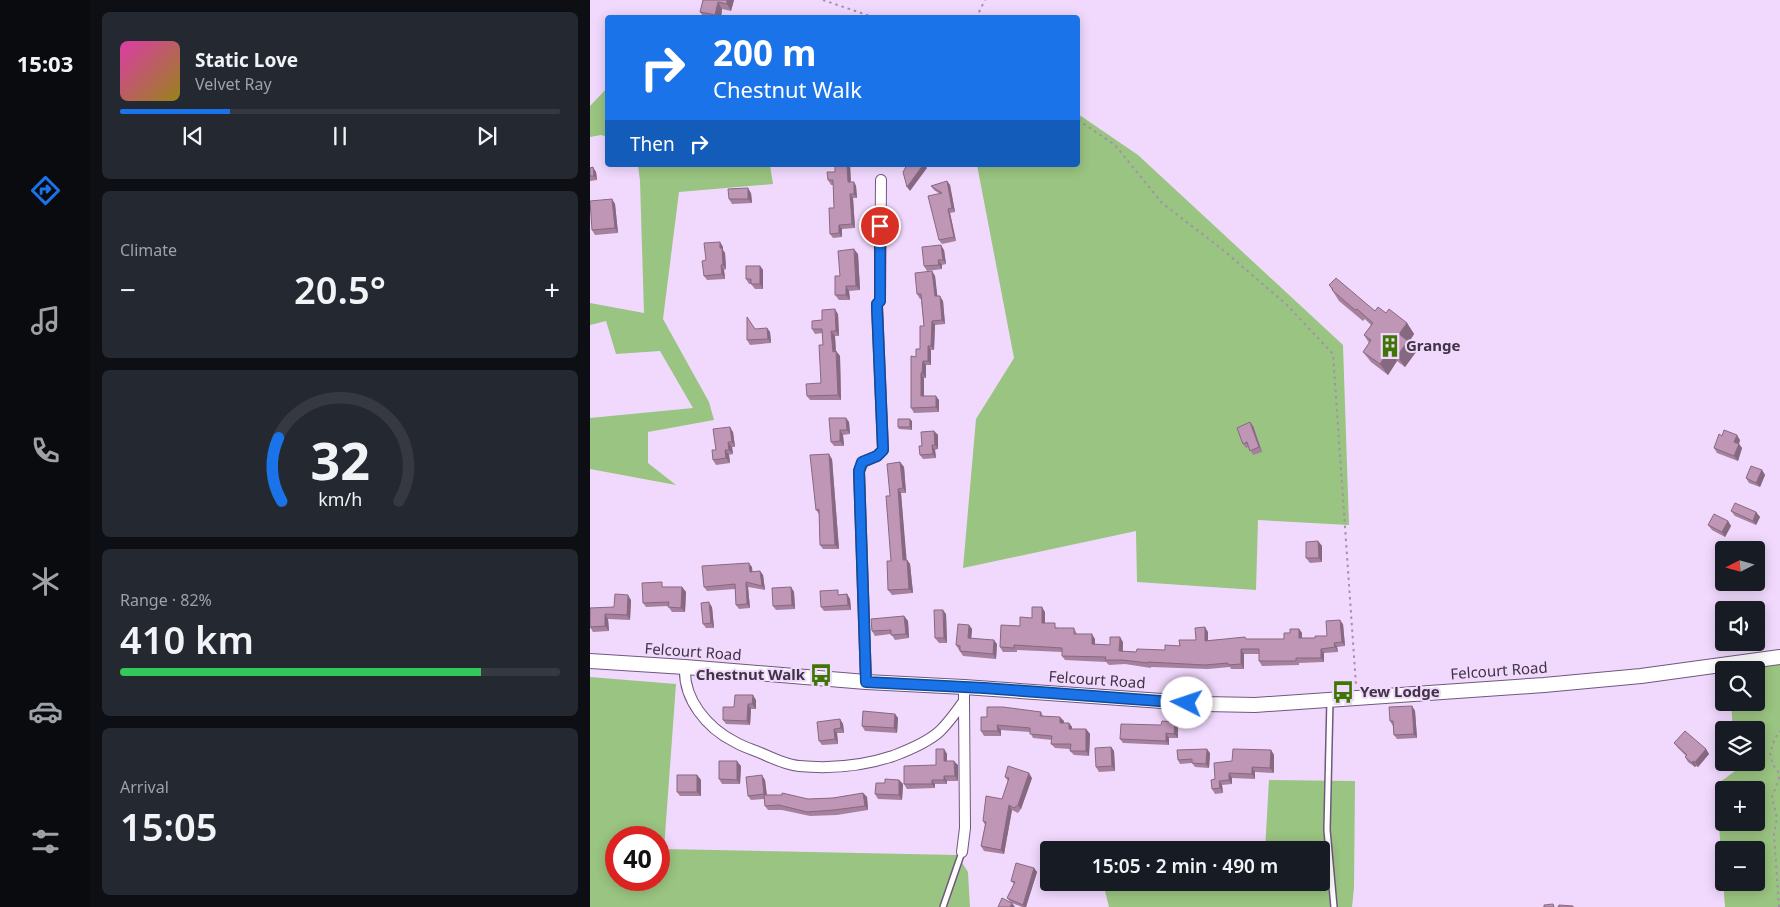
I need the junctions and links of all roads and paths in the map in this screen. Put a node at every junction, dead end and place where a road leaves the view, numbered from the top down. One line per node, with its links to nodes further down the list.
1 (823, 0): 3 (path)
2 (984, 0): 4 (path)
3 (867, 15)
4 (977, 15)
5 (1080, 121): 12 (path)
6 (881, 180): 10 (street)
7 (1780, 657): 12 (street, Felcourt Road)
8 (590, 661): 9 (street, Felcourt Road)
9 (685, 667): 10 (street, Felcourt Road); 11 (street)
10 (866, 682): 11 (street, Felcourt Road)
11 (964, 694): 13 (street, Felcourt Road); 15 (street)
12 (1356, 697): 13 (street, Felcourt Road)
13 (1330, 700): 17 (lane)
14 (1780, 732): 18 (path)
15 (962, 852): 16 (lane)
16 (943, 907)
17 (1334, 907)
18 (1779, 907)

